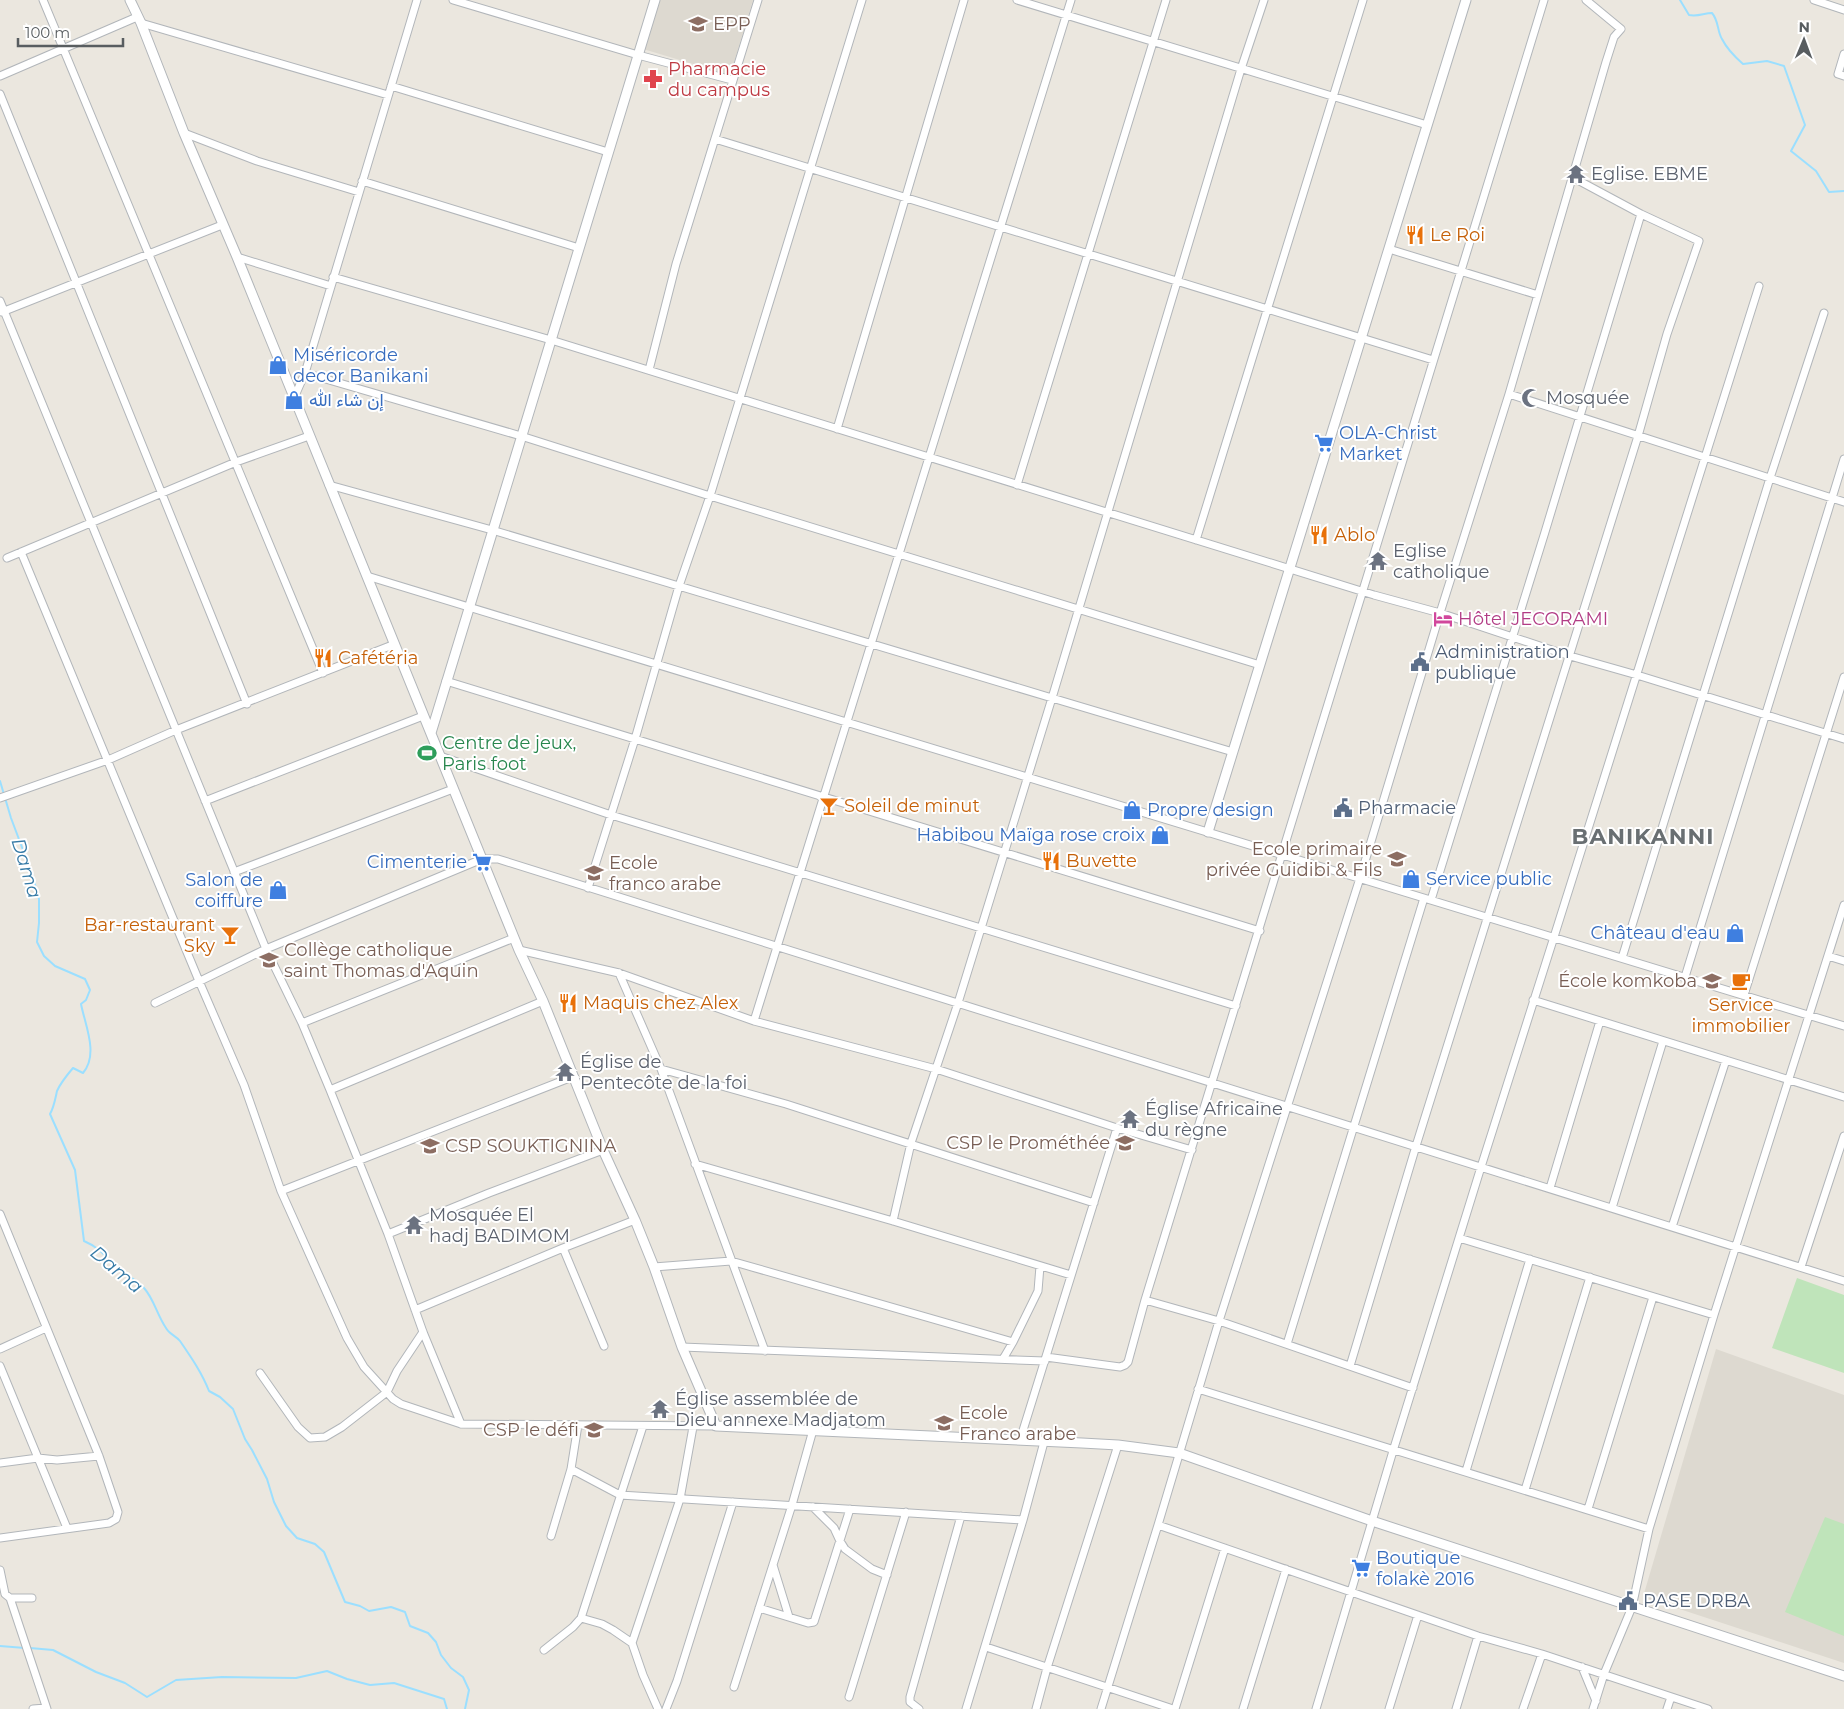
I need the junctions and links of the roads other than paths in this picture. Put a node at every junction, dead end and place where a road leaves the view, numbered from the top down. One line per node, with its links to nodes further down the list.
1 (43, 0): 22 (street)
2 (130, 0): 20 (street)
3 (417, 0): 29 (street)
4 (453, 0): 24 (street)
5 (655, 0): 24 (street)
6 (758, 0): 28 (street)
7 (862, 0): 37 (street)
8 (964, 0): 41 (street)
9 (1017, 0): 19 (street)
10 (1071, 0): 19 (street)
11 (1166, 0): 21 (street)
12 (1264, 0): 25 (street)
13 (1363, 0): 32 (street)
14 (1466, 0): 33 (street)
15 (1544, 0): 50 (street)
16 (1586, 0): 38 (street)
17 (1814, 0): 18 (street)
18 (1844, 10)
19 (1066, 15): 21 (street); 44 (street)
20 (139, 20): 22 (street); 31 (street); 34 (street)
21 (1154, 42): 25 (street); 48 (street)
22 (64, 49): 26 (street); 47 (street)
23 (1844, 54): 27 (street)
24 (638, 55): 28 (street); 36 (street)
25 (1241, 69): 32 (street); 53 (street)
26 (0, 76)
27 (1844, 76)
28 (732, 80): 35 (street)
29 (391, 86): 31 (street); 36 (street)
30 (0, 94): 52 (street)
31 (388, 95): 39 (street)
32 (1333, 97): 33 (street); 58 (street)
33 (1427, 126): 46 (street)
34 (184, 133): 40 (street); 43 (street)
35 (715, 138): 37 (street); 64 (street)
36 (608, 152): 45 (street)
37 (812, 168): 41 (street); 68 (street)
38 (1572, 177): 42 (street); 56 (street)
39 (362, 181): 40 (street); 45 (street)
40 (359, 192): 51 (street)
41 (905, 197): 44 (street); 70 (street)
42 (1641, 214): 69 (street); 73 (street)
43 (222, 225): 47 (street); 49 (street)
44 (1001, 227): 48 (street); 74 (street)
45 (579, 248): 62 (street)
46 (1389, 248): 50 (street); 61 (street)
47 (149, 254): 52 (street); 77 (street)
48 (1089, 254): 53 (street); 80 (street)
49 (237, 257): 54 (street); 67 (street)
50 (1461, 271): 56 (street); 63 (street)
51 (333, 277): 54 (street); 62 (street)
52 (76, 282): 59 (street); 81 (street)
53 (1178, 282): 58 (street); 85 (street)
54 (331, 286): 65 (street)
55 (1759, 286): 75 (street)
56 (1538, 295): 66 (street)
57 (0, 302): 59 (street)
58 (1268, 309): 61 (street); 88 (street)
59 (2, 312): 86 (street)
60 (1824, 313): 78 (street)
61 (1361, 338): 63 (street); 92 (street)
62 (550, 340): 64 (street); 72 (street)
63 (1433, 360): 95 (street)
64 (649, 370): 68 (street)
65 (305, 373): 67 (street); 72 (street)
66 (1509, 394): 69 (street); 98 (street)
67 (294, 399): 71 (street)
68 (740, 399): 70 (street); 82 (street)
69 (1580, 417): 73 (street); 99 (street)
70 (836, 429): 74 (street)
71 (308, 436): 77 (street); 79 (street)
72 (521, 436): 82 (street); 87 (street)
73 (1638, 436): 75 (street); 102 (street)
74 (929, 457): 80 (street); 90 (street)
75 (1704, 457): 78 (street); 106 (street)
76 (1844, 459): 83 (street)
77 (236, 462): 81 (street); 105 (street)
78 (1770, 478): 83 (street); 109 (street)
79 (329, 485): 87 (street); 93 (street)
80 (1017, 485): 85 (street)
81 (162, 494): 86 (street); 111 (street)
82 (710, 496): 90 (street); 94 (street)
83 (1832, 498): 84 (street); 112 (street)
84 (1844, 502)
85 (1107, 512): 88 (street); 97 (street)
86 (91, 523): 89 (street); 115 (street)
87 (492, 530): 94 (street); 96 (street)
88 (1196, 540): 92 (street)
89 (21, 552): 91 (street); 122 (street)
90 (899, 554): 97 (street); 101 (street)
91 (7, 558)
92 (1290, 569): 95 (street); 104 (street)
93 (367, 576): 96 (street); 100 (street)
94 (678, 586): 101 (street); 103 (street)
95 (1364, 592): 98 (street); 131 (street)
96 (469, 607): 103 (street); 108 (street)
97 (1079, 609): 104 (street); 110 (street)
98 (1440, 613): 99 (street); 135 (street)
99 (1513, 636): 102 (street); 137 (street)
100 (395, 644): 105 (street); 113 (street)
101 (871, 644): 110 (street); 114 (street)
102 (1570, 656): 106 (street); 139 (street)
103 (655, 664): 114 (street); 118 (street)
104 (1260, 665): 120 (street)
105 (324, 673): 111 (street)
106 (1637, 675): 109 (street); 142 (street)
107 (1844, 677): 117 (street)
108 (446, 681): 116 (street); 118 (street)
109 (1702, 695): 112 (street); 148 (street)
110 (1052, 698): 120 (street); 123 (street)
111 (247, 704): 115 (street)
112 (1766, 715): 117 (street); 151 (street)
113 (423, 716): 116 (street); 127 (street)
114 (847, 722): 123 (street); 125 (street)
115 (176, 730): 122 (street); 127 (street)
116 (431, 733): 121 (street)
117 (1826, 734): 119 (street); 153 (street)
118 (635, 739): 125 (street); 128 (street)
119 (1844, 739)
120 (1233, 752): 129 (street)
121 (440, 756): 124 (street); 128 (street)
122 (108, 760): 126 (street); 152 (street)
123 (1027, 777): 129 (street); 130 (street)
124 (453, 789): 132 (street); 133 (street)
125 (824, 797): 130 (street); 134 (street)
126 (0, 798)
127 (205, 802): 133 (street)
128 (611, 815): 134 (street); 136 (street)
129 (1208, 832): 131 (street)
130 (1004, 853): 140 (street); 141 (street)
131 (1284, 855): 135 (street); 141 (street)
132 (482, 859): 136 (street); 143 (street); 145 (street)
133 (234, 872): 145 (street)
134 (800, 873): 140 (street); 144 (street)
135 (1360, 878): 137 (street); 173 (street)
136 (588, 888): 144 (street)
137 (1428, 899): 139 (street); 174 (street)
138 (1844, 905): 147 (street)
139 (1488, 917): 142 (street); 178 (street)
140 (981, 928): 157 (street); 158 (street)
141 (1260, 931): 158 (street)
142 (1554, 937): 148 (street); 154 (street)
143 (514, 938): 146 (street); 162 (street)
144 (778, 947): 157 (street); 160 (street)
145 (266, 949): 152 (street); 162 (street)
146 (519, 950): 150 (street); 155 (street)
147 (1828, 956): 149 (street); 159 (street)
148 (1622, 958): 151 (street)
149 (1844, 961)
150 (619, 973): 160 (street); 166 (street)
151 (1685, 977): 153 (street)
152 (199, 981): 156 (street); 185 (street)
153 (1744, 995): 159 (street)
154 (1533, 1000): 161 (street); 183 (street)
155 (543, 1001): 168 (street); 171 (street)
156 (155, 1003)
157 (958, 1003): 167 (street); 170 (street)
158 (1236, 1006): 170 (street)
159 (1809, 1014): 163 (street); 169 (street)
160 (754, 1021): 167 (street)
161 (1600, 1021): 164 (street); 184 (street)
162 (302, 1023): 171 (street)
163 (1844, 1026)
164 (1663, 1041): 165 (street); 187 (street)
165 (1726, 1060): 169 (street); 191 (street)
166 (660, 1069): 177 (street); 182 (street)
167 (936, 1070): 175 (street); 177 (street)
168 (572, 1077): 179 (street); 181 (street)
169 (1788, 1080): 172 (street); 194 (street)
170 (1213, 1083): 173 (street); 180 (street)
171 (330, 1090): 181 (street)
172 (1844, 1097)
173 (1287, 1106): 174 (street); 208 (street)
174 (1354, 1127): 178 (street); 212 (street)
175 (1117, 1128): 180 (street); 186 (street)
176 (1844, 1136): 200 (street)
177 (911, 1143): 186 (street); 190 (street)
178 (1416, 1146): 183 (street); 220 (street)
179 (603, 1150): 189 (street); 192 (street)
180 (1192, 1150): 205 (street)
181 (358, 1162): 185 (street); 192 (street)
182 (694, 1164): 190 (street); 197 (street)
183 (1481, 1167): 184 (street); 193 (street)
184 (1550, 1188): 187 (street)
185 (281, 1191): 224 (street)
186 (1094, 1203): 201 (street)
187 (1612, 1208): 191 (street)
188 (0, 1214): 209 (street)
189 (635, 1220): 195 (street); 199 (street)
190 (893, 1221): 198 (street)
191 (1672, 1227): 194 (street)
192 (388, 1234): 206 (street)
193 (1460, 1238): 196 (street); 222 (street)
194 (1735, 1246): 200 (street); 207 (street)
195 (563, 1248): 206 (street); 213 (street)
196 (1530, 1259): 202 (street); 240 (street)
197 (731, 1261): 199 (street); 211 (street); 216 (street)
198 (1040, 1266): 201 (street); 211 (street)
199 (654, 1267): 214 (street)
200 (1801, 1267): 203 (street)
201 (1072, 1275): 218 (street)
202 (1590, 1278): 204 (street); 241 (street)
203 (1844, 1281)
204 (1654, 1297): 207 (street); 248 (street)
205 (1146, 1300): 208 (street); 218 (street)
206 (415, 1310): 210 (street)
207 (1714, 1314): 255 (street)
208 (1219, 1321): 212 (street); 223 (street)
209 (46, 1328): 215 (street); 236 (street)
210 (423, 1332): 224 (street); 225 (street)
211 (1013, 1342): 217 (street)
212 (1287, 1344): 220 (street)
213 (604, 1346)
214 (682, 1347): 216 (street); 228 (street)
215 (0, 1349)
216 (765, 1350): 217 (street)
217 (1003, 1359): 218 (street)
218 (1045, 1359): 231 (street)
219 (0, 1366): 237 (street)
220 (1350, 1366): 222 (street)
221 (260, 1373): 224 (street)
222 (1413, 1388): 234 (street)
223 (1198, 1389): 234 (street); 235 (street)
224 (388, 1392): 225 (street)
225 (461, 1424): 226 (street)
226 (578, 1425): 227 (street); 239 (street)
227 (643, 1426): 229 (street); 242 (street)
228 (716, 1426): 229 (street); 230 (street)
229 (692, 1427): 243 (street)
230 (813, 1430): 231 (street); 245 (street)
231 (1020, 1440): 232 (street)
232 (1044, 1442): 233 (street); 251 (street)
233 (1118, 1445): 235 (street); 278 (street)
234 (1393, 1451): 240 (street); 252 (street)
235 (1180, 1453): 252 (street); 253 (street)
236 (99, 1456): 237 (street); 254 (street)
237 (38, 1458): 238 (street); 254 (street)
238 (0, 1463)
239 (571, 1469): 242 (street); 256 (street)
240 (1466, 1471): 241 (street)
241 (1524, 1490): 248 (street)
242 (620, 1495): 243 (street); 271 (street)
243 (680, 1499): 244 (street); 273 (street)
244 (733, 1502): 245 (street); 289 (street)
245 (792, 1505): 246 (street); 260 (street)
246 (813, 1507): 247 (street); 258 (street)
247 (850, 1509): 249 (street); 258 (street)
248 (1588, 1509): 255 (street)
249 (906, 1512): 250 (street); 263 (street)
250 (961, 1516): 251 (street); 290 (street)
251 (1023, 1520): 274 (street)
252 (1372, 1521): 264 (street); 267 (street)
253 (1158, 1525): 259 (street); 282 (street)
254 (67, 1528): 257 (street)
255 (1649, 1529): 267 (street)
256 (551, 1536)
257 (0, 1538)
258 (840, 1541): 263 (street); 270 (street)
259 (1225, 1548): 261 (street); 294 (street)
260 (773, 1565): 268 (street); 270 (street)
261 (1286, 1569): 264 (street); 295 (street)
262 (0, 1570): 265 (street)
263 (887, 1575): 283 (street)
264 (1352, 1592): 269 (street); 296 (street)
265 (10, 1598): 266 (street); 286 (street)
266 (32, 1598)
267 (1632, 1606): 279 (street); 280 (street)
268 (760, 1608): 270 (street); 281 (street)
269 (1418, 1615): 272 (street); 297 (street)
270 (789, 1617)
271 (581, 1618): 273 (street); 275 (street)
272 (1478, 1636): 276 (street); 298 (street)
273 (632, 1643): 288 (street)
274 (986, 1647): 278 (street); 291 (street)
275 (544, 1650)
276 (1542, 1654): 277 (street); 299 (street)
277 (1582, 1667): 279 (street); 285 (street)
278 (1048, 1668): 282 (street); 292 (street)
279 (1604, 1674): 284 (street); 285 (street)
280 (1844, 1676)
281 (734, 1687)
282 (1108, 1687): 293 (street); 294 (street)
283 (849, 1697)
284 (1672, 1697): 301 (street); 302 (street)
285 (1596, 1701): 300 (street)
286 (46, 1708): 287 (street)
287 (33, 1709)
288 (658, 1709)
289 (666, 1709)
290 (919, 1709)
291 (966, 1709)
292 (1036, 1709)
293 (1101, 1709)
294 (1174, 1709)
295 (1243, 1709)
296 (1316, 1709)
297 (1389, 1709)
298 (1456, 1709)
299 (1523, 1709)
300 (1593, 1709)
301 (1667, 1709)
302 (1708, 1709)

